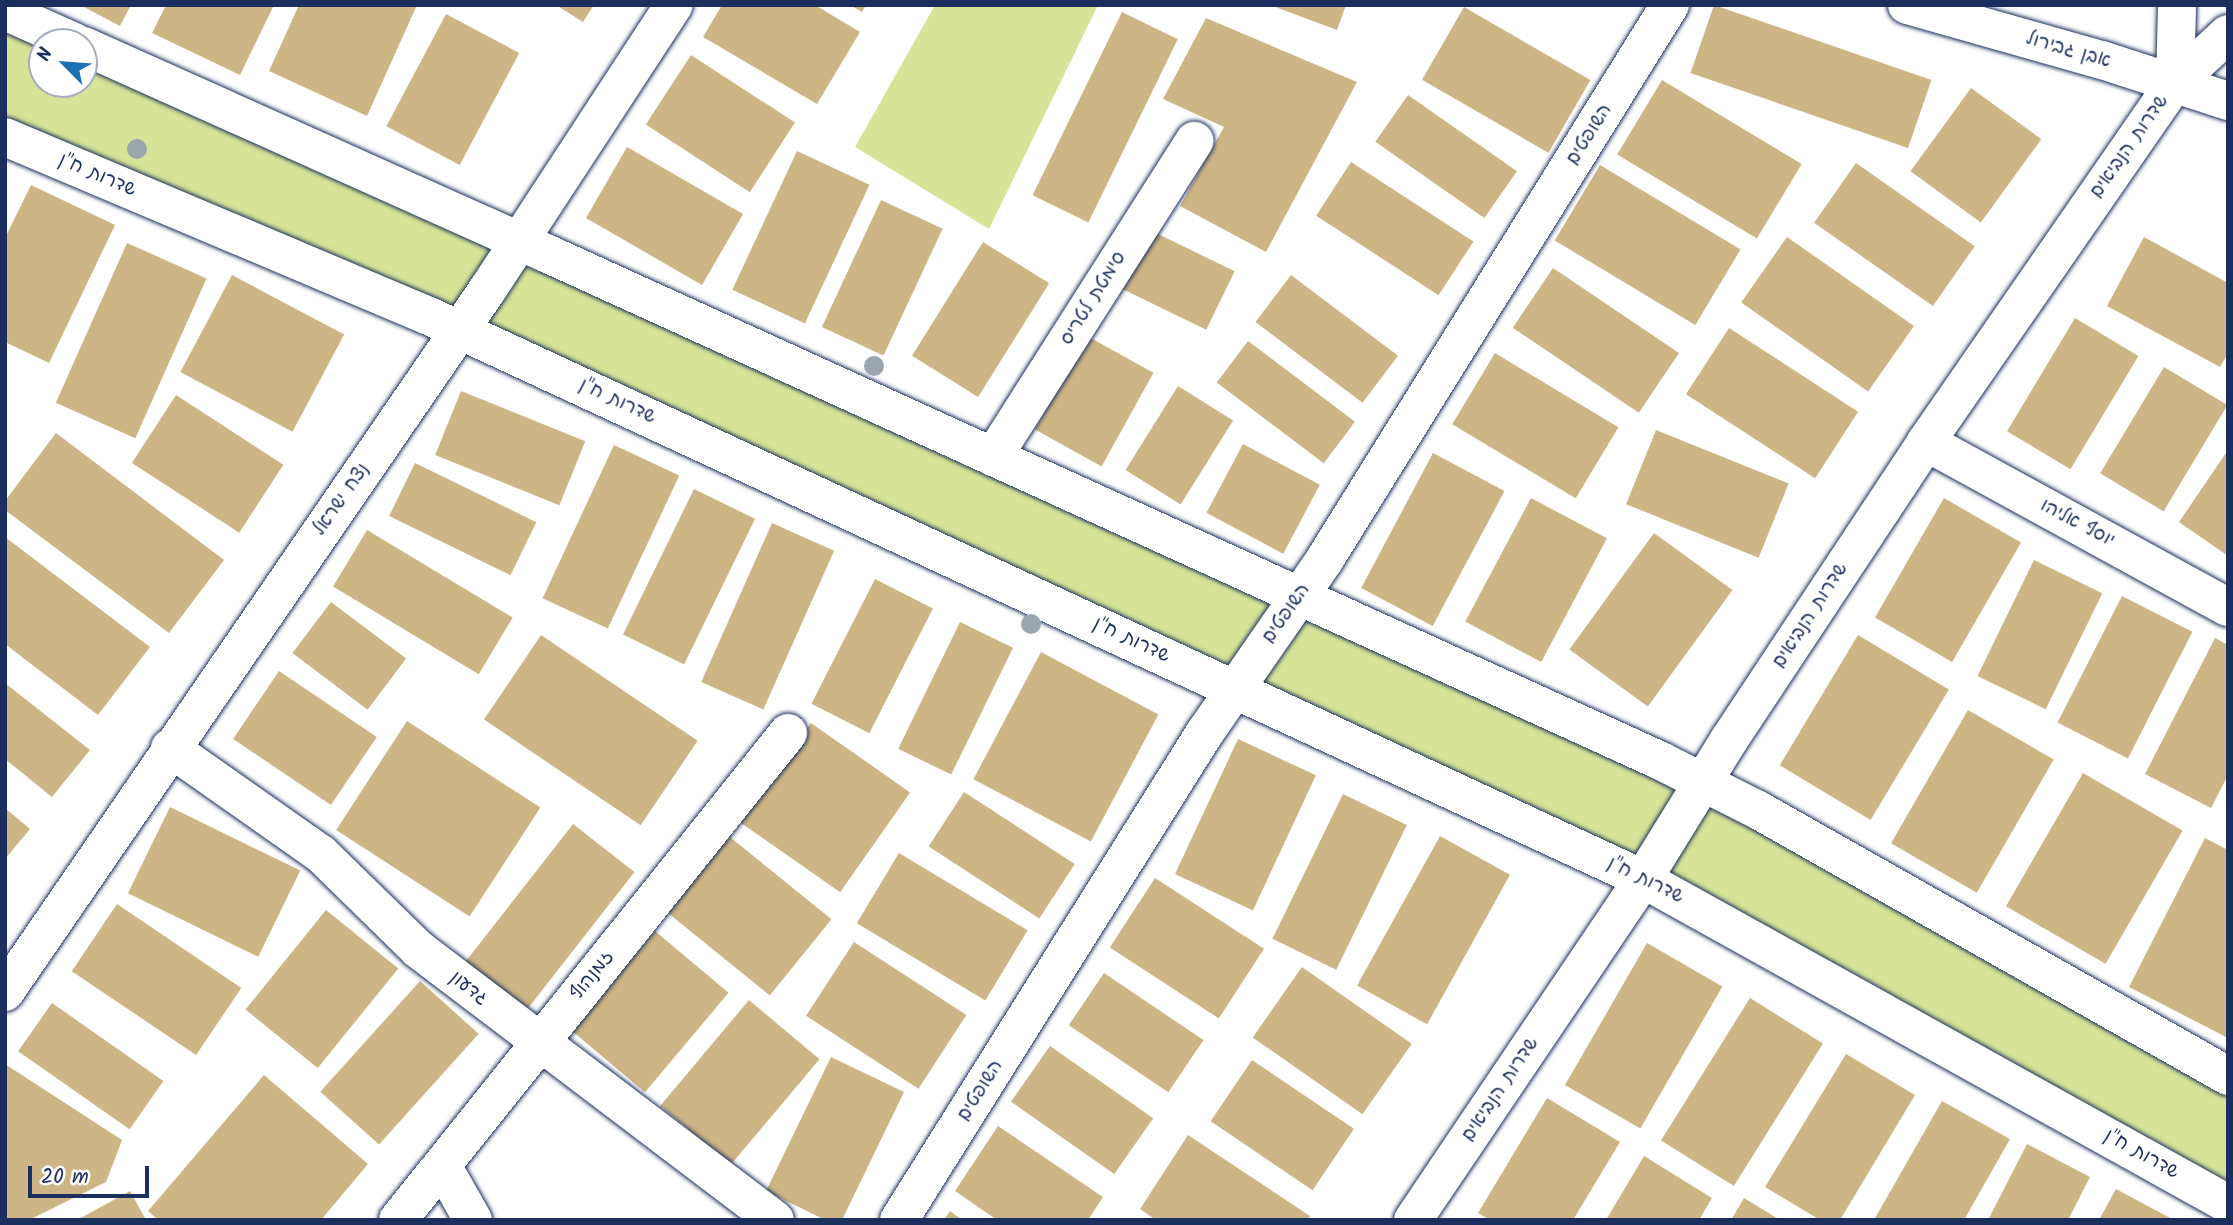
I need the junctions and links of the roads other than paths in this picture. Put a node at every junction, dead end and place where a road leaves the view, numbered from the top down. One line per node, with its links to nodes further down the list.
1 (674, 5): 15 (street, נצח ישראל)
2 (1670, 5): 19 (street, השופטים)
3 (1907, 5): 11 (street, אבן גבירול)
4 (2177, 5): 11 (street, שדרות הנביאים)
5 (2186, 5): 7 (street)
6 (5, 11): 8 (street)
7 (2228, 19)
8 (43, 28)
9 (2228, 34): 11 (street)
10 (98, 53): 15 (street)
11 (2175, 83): 12 (street, אבן גבירול); 17 (street, שדרות הנביאים)
12 (2228, 101)
13 (5, 137): 16 (street, שדרות ח"ן)
14 (1195, 141): 18 (street, סימטת לטריס)
15 (519, 241): 16 (street, נצח ישראל); 18 (street)
16 (460, 330): 21 (street, שדרות ח"ן); 23 (street, נצח ישראל)
17 (1926, 442): 20 (street, יוסף אליהו); 24 (street, שדרות הנביאים)
18 (993, 457): 19 (street)
19 (1300, 597): 21 (street, השופטים); 24 (street)
20 (2228, 607)
21 (1235, 689): 25 (street, שדרות ח"ן); 35 (street, השופטים)
22 (788, 733): 27 (street, זמנהוף)
23 (170, 748): 26 (street, נצח ישראל); 27 (street, גדעון)
24 (1704, 782): 25 (street, שדרות הנביאים); 28 (street)
25 (1643, 879): 30 (street, שדרות ח"ן); 31 (street, שדרות הנביאים)
26 (5, 992)
27 (539, 1044): 29 (street, זמנהוף); 34 (street, גדעון)
28 (2228, 1076)
29 (443, 1167): 32 (street, זמנהוף); 33 (street)
30 (2228, 1204)
31 (1415, 1219)
32 (398, 1220)
33 (473, 1220)
34 (775, 1220)
35 (899, 1220)

